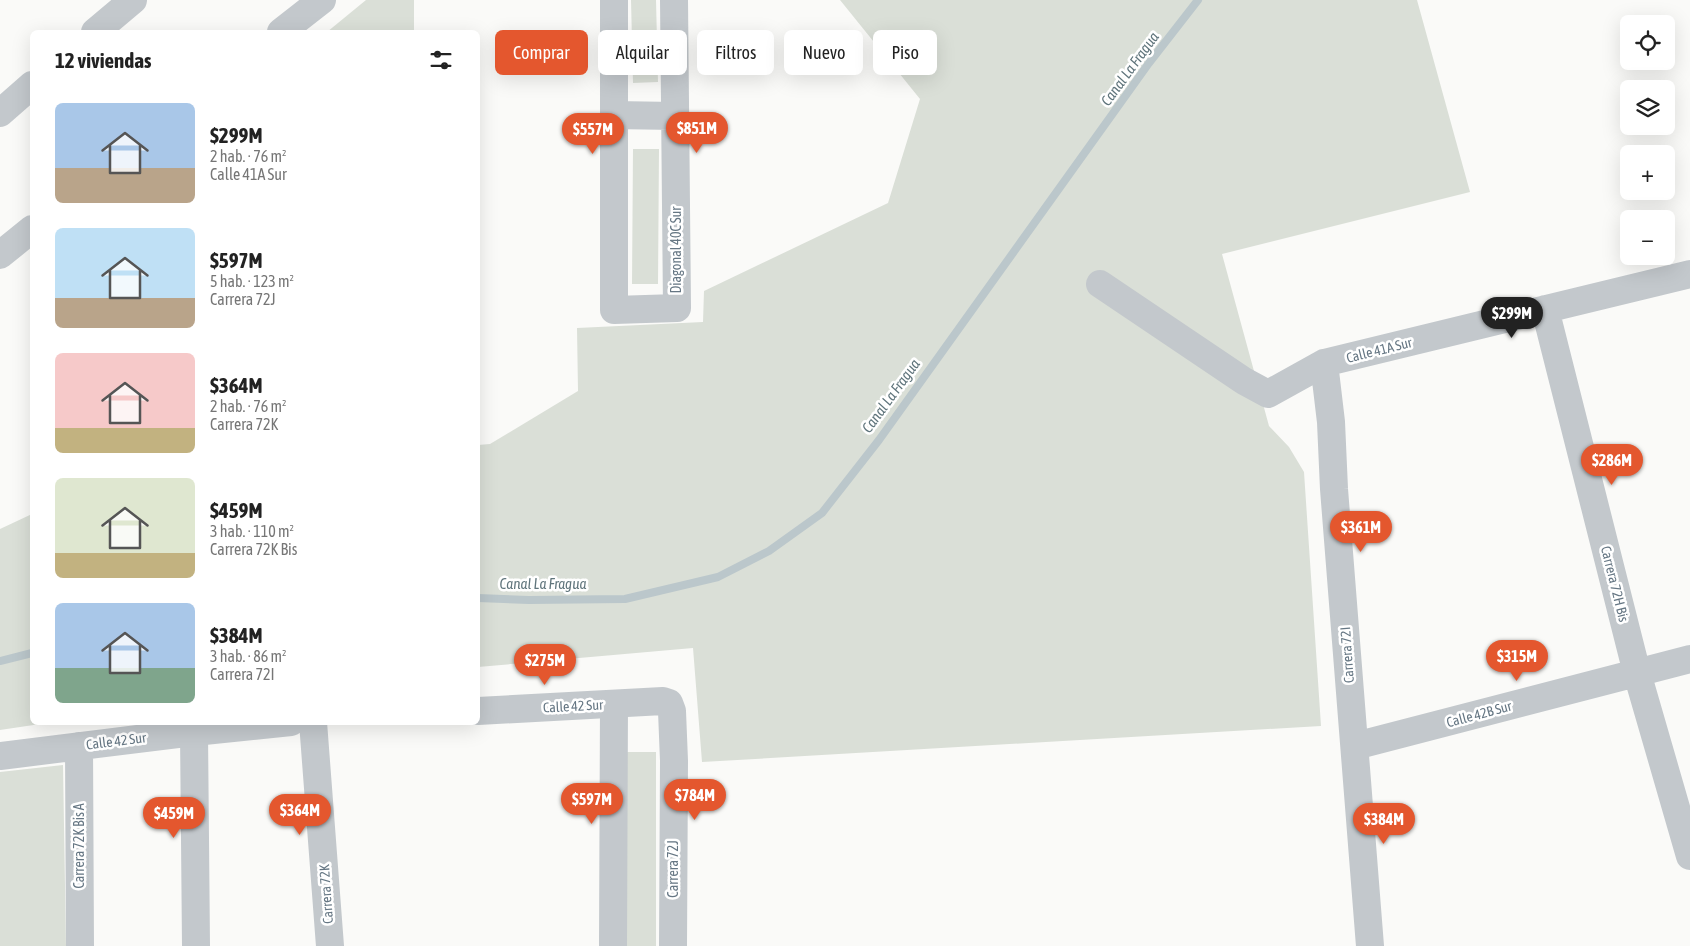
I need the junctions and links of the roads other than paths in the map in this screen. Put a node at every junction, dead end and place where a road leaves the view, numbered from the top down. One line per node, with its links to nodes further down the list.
1 (133, 0): 5 (street)
2 (614, 0): 9 (street, Diagonal 40C Sur)
3 (674, 0): 10 (street, Diagonal 40C Sur)
4 (313, 3): 6 (street)
5 (96, 30)
6 (283, 30)
7 (30, 87): 8 (street)
8 (0, 113)
9 (614, 115): 10 (street); 10 (street, Diagonal 40C Sur)
10 (676, 116)
11 (30, 232): 12 (street)
12 (0, 255)
13 (1690, 274): 15 (street, Calle 41A Sur)
14 (1100, 284): 16 (street, Calle 41A Sur)
15 (1545, 309): 16 (street, Calle 41A Sur); 18 (street, Carrera 72H Bis)
16 (1324, 363): 26 (street, Carrera 72I)
17 (1690, 659): 18 (street, Calle 42B Sur)
18 (1637, 673): 26 (street, Calle 42B Sur); 28 (street, Carrera 72H Bis)
19 (669, 703): 20 (street, Calle 42 Sur); 33 (street, Carrera 72J)
20 (614, 704): 21 (street, Calle 42 Sur); 32 (street)
21 (480, 711)
22 (262, 725): 24 (street, Calle 42 Sur)
23 (314, 725): 31 (street, Carrera 72K)
24 (194, 732): 25 (street, Calle 42 Sur); 30 (street)
25 (79, 746): 27 (street, Calle 42 Sur); 29 (street, Carrera 72K Bis A)
26 (1355, 746): 34 (street, Carrera 72I)
27 (0, 756)
28 (1690, 856)
29 (80, 946)
30 (196, 946)
31 (330, 946)
32 (613, 946)
33 (673, 946)
34 (1370, 946)

